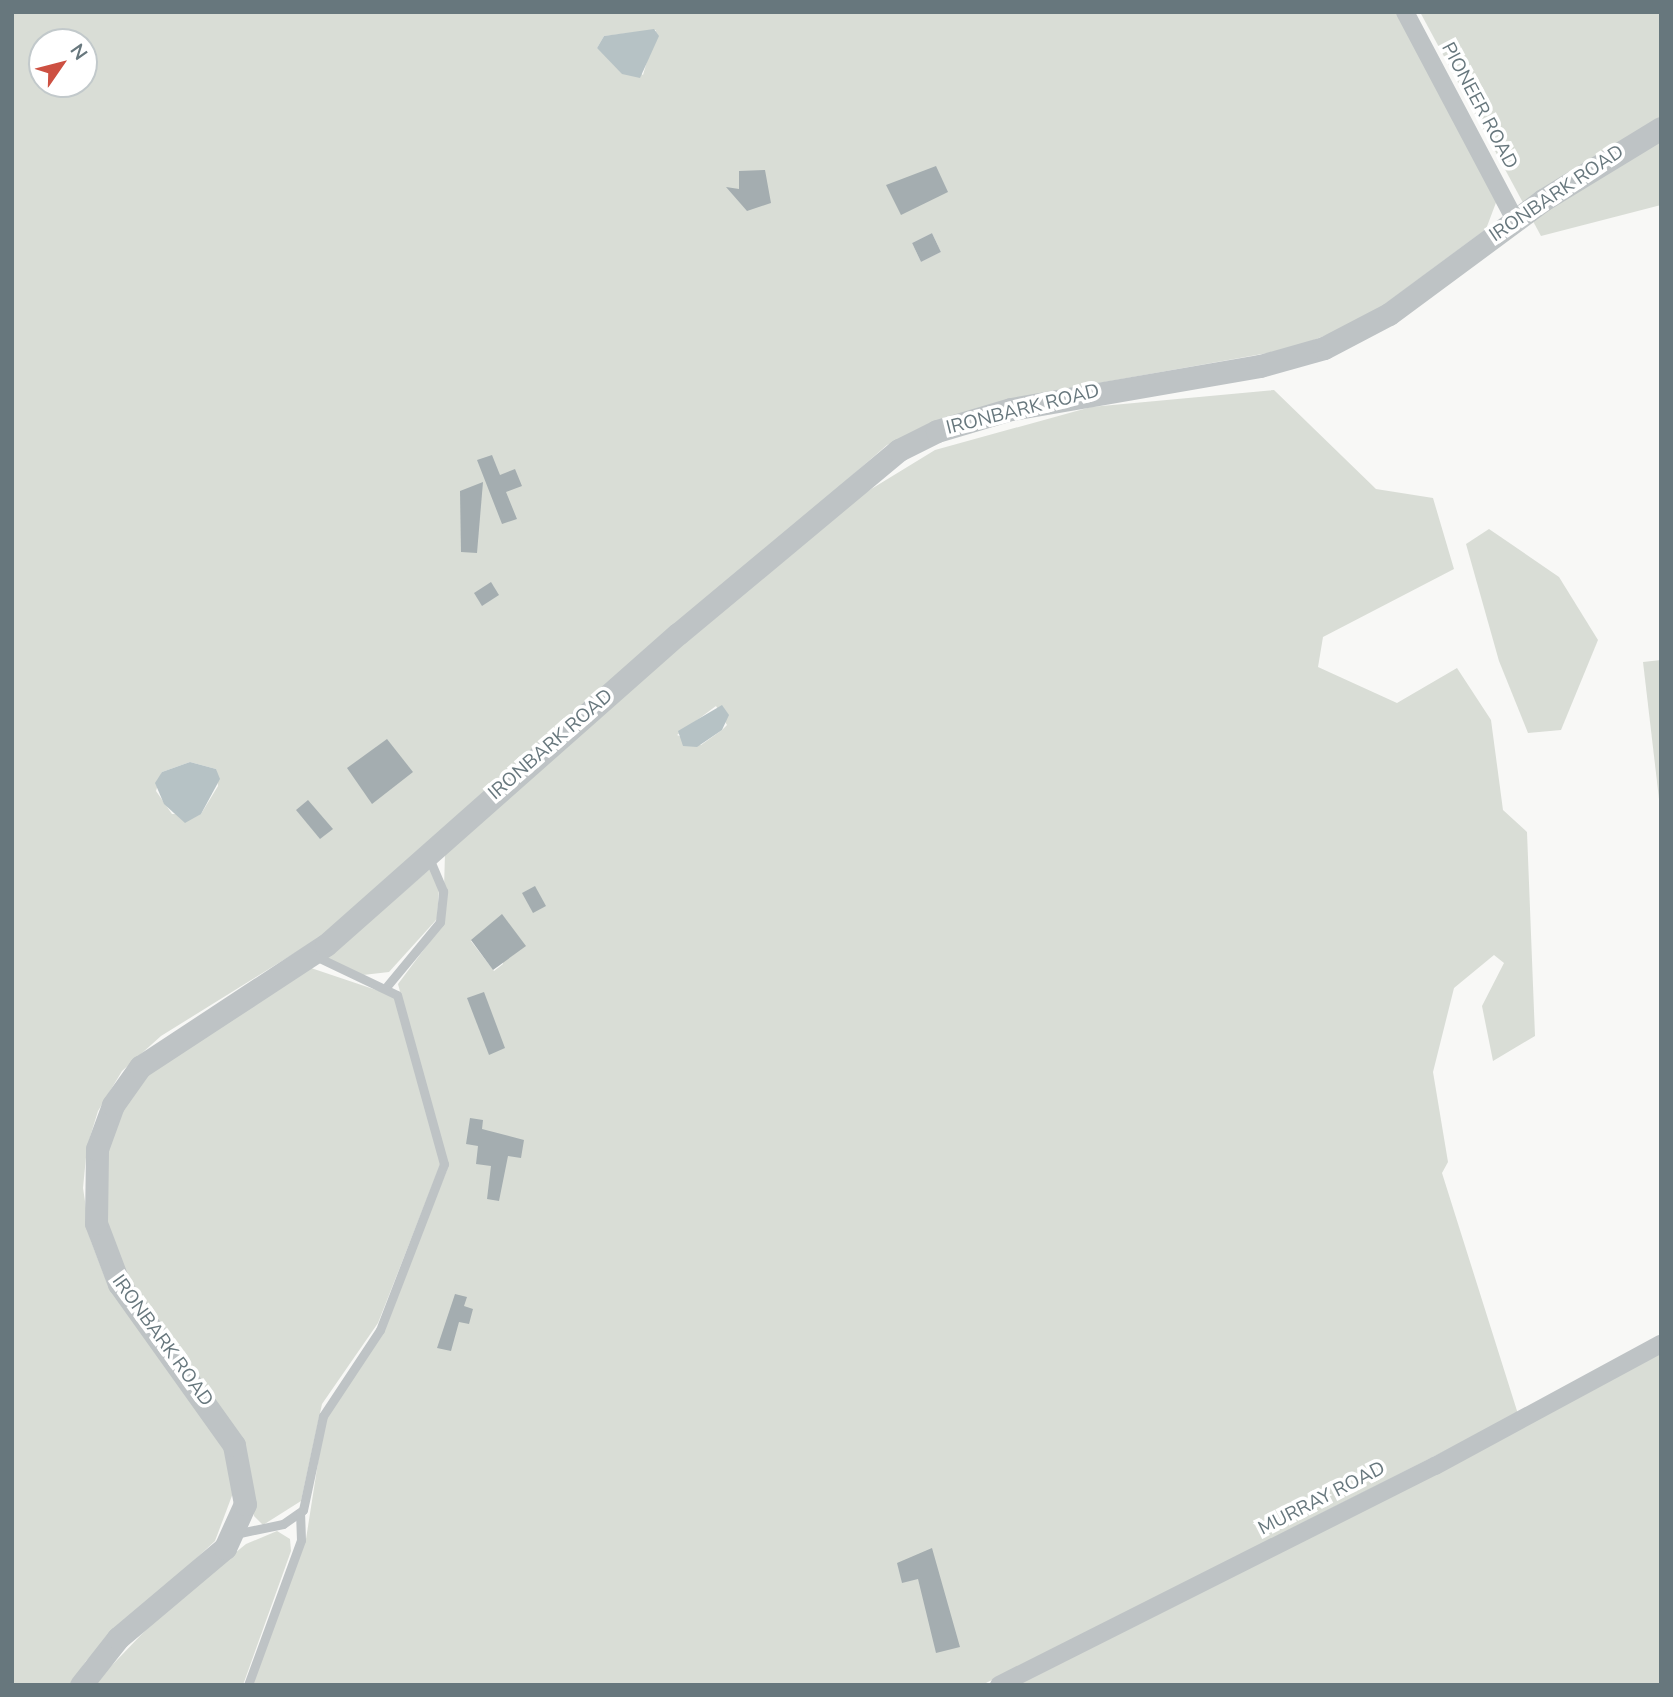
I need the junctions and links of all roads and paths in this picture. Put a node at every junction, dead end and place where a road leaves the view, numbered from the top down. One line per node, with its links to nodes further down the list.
1 (1405, 12): 3 (street, PIONEER ROAD)
2 (1661, 128): 3 (street, IRONBARK ROAD)
3 (1515, 220): 4 (street, IRONBARK ROAD)
4 (427, 854): 5 (street, IRONBARK ROAD); 6 (lane)
5 (313, 955): 6 (lane); 9 (street, IRONBARK ROAD)
6 (387, 986): 8 (lane)
7 (1661, 1344): 12 (street, MURRAY ROAD)
8 (300, 1513): 9 (lane); 11 (lane)
9 (235, 1534): 10 (street, IRONBARK ROAD)
10 (81, 1685)
11 (248, 1685)
12 (999, 1685)

